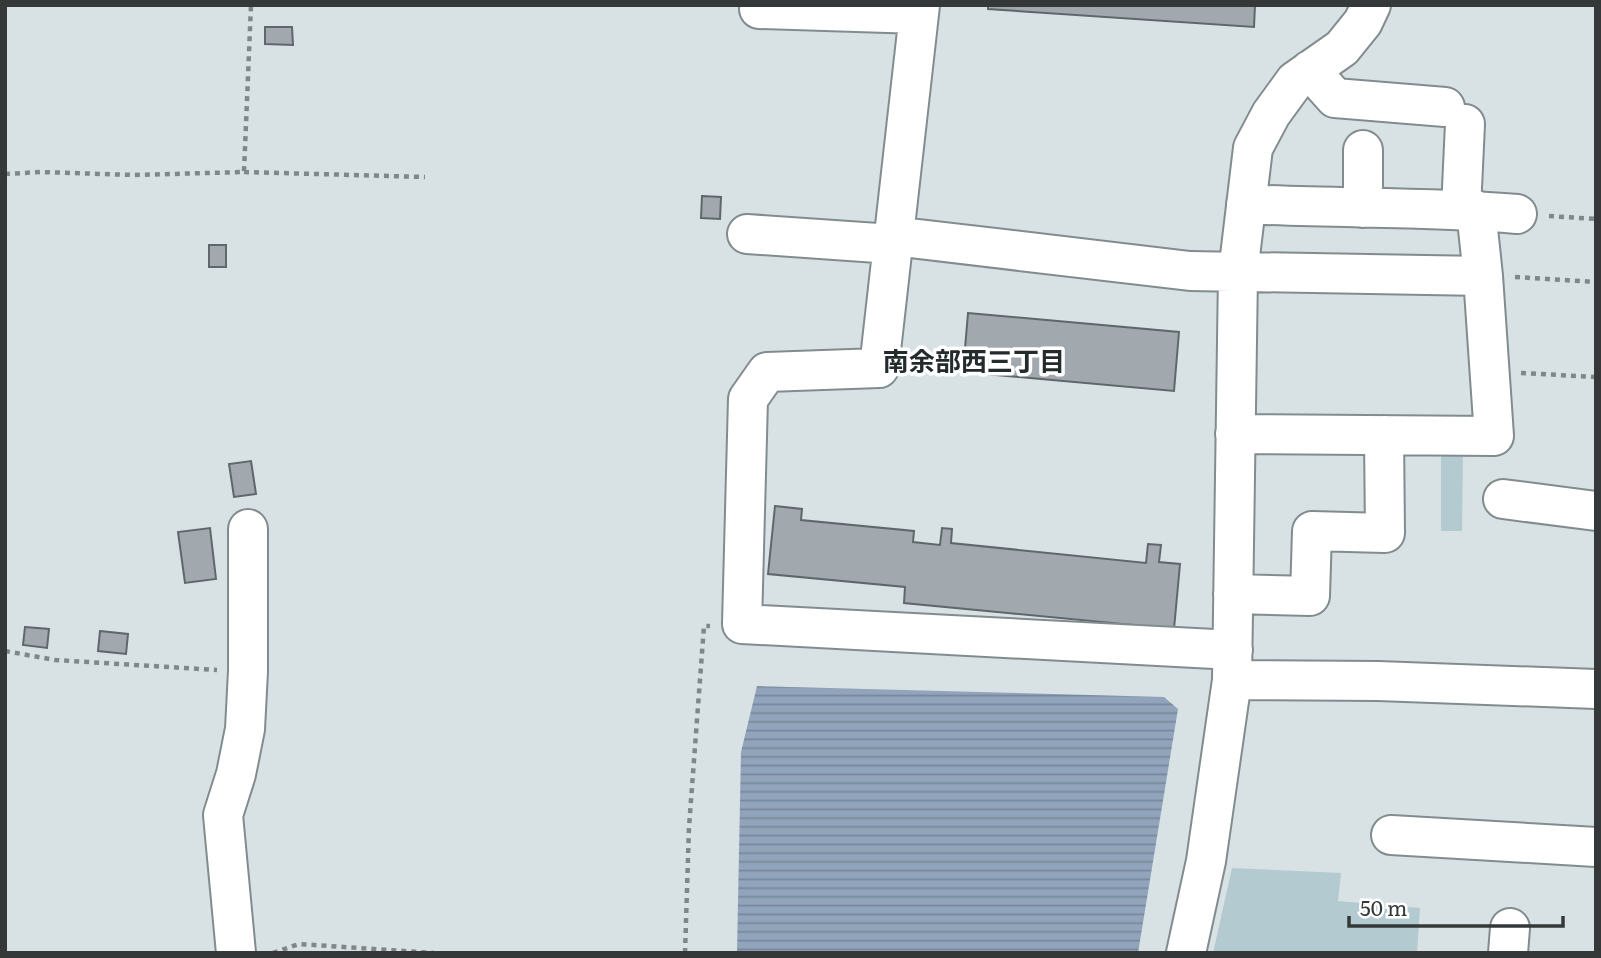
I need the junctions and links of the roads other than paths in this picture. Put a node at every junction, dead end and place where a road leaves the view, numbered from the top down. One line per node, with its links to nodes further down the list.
1 (1371, 5): 4 (street)
2 (759, 9): 3 (street)
3 (919, 10): 11 (street)
4 (1310, 71): 6 (street); 8 (street)
5 (1363, 150): 7 (street)
6 (1247, 204): 7 (street); 12 (street)
7 (1363, 208): 8 (street)
8 (1468, 210): 9 (street); 13 (street)
9 (1517, 214)
10 (747, 234): 11 (street)
11 (892, 240): 12 (street); 20 (street)
12 (1238, 273): 13 (street); 14 (street)
13 (1483, 276): 15 (street)
14 (1235, 434): 15 (street); 19 (street)
15 (1384, 435): 19 (street)
16 (1503, 499): 17 (street)
17 (1596, 511)
18 (248, 529): 24 (street)
19 (1233, 594): 20 (street)
20 (1233, 665): 21 (street); 25 (street)
21 (1596, 689)
22 (1391, 835): 23 (street)
23 (1596, 847)
24 (236, 953)
25 (1186, 953)

